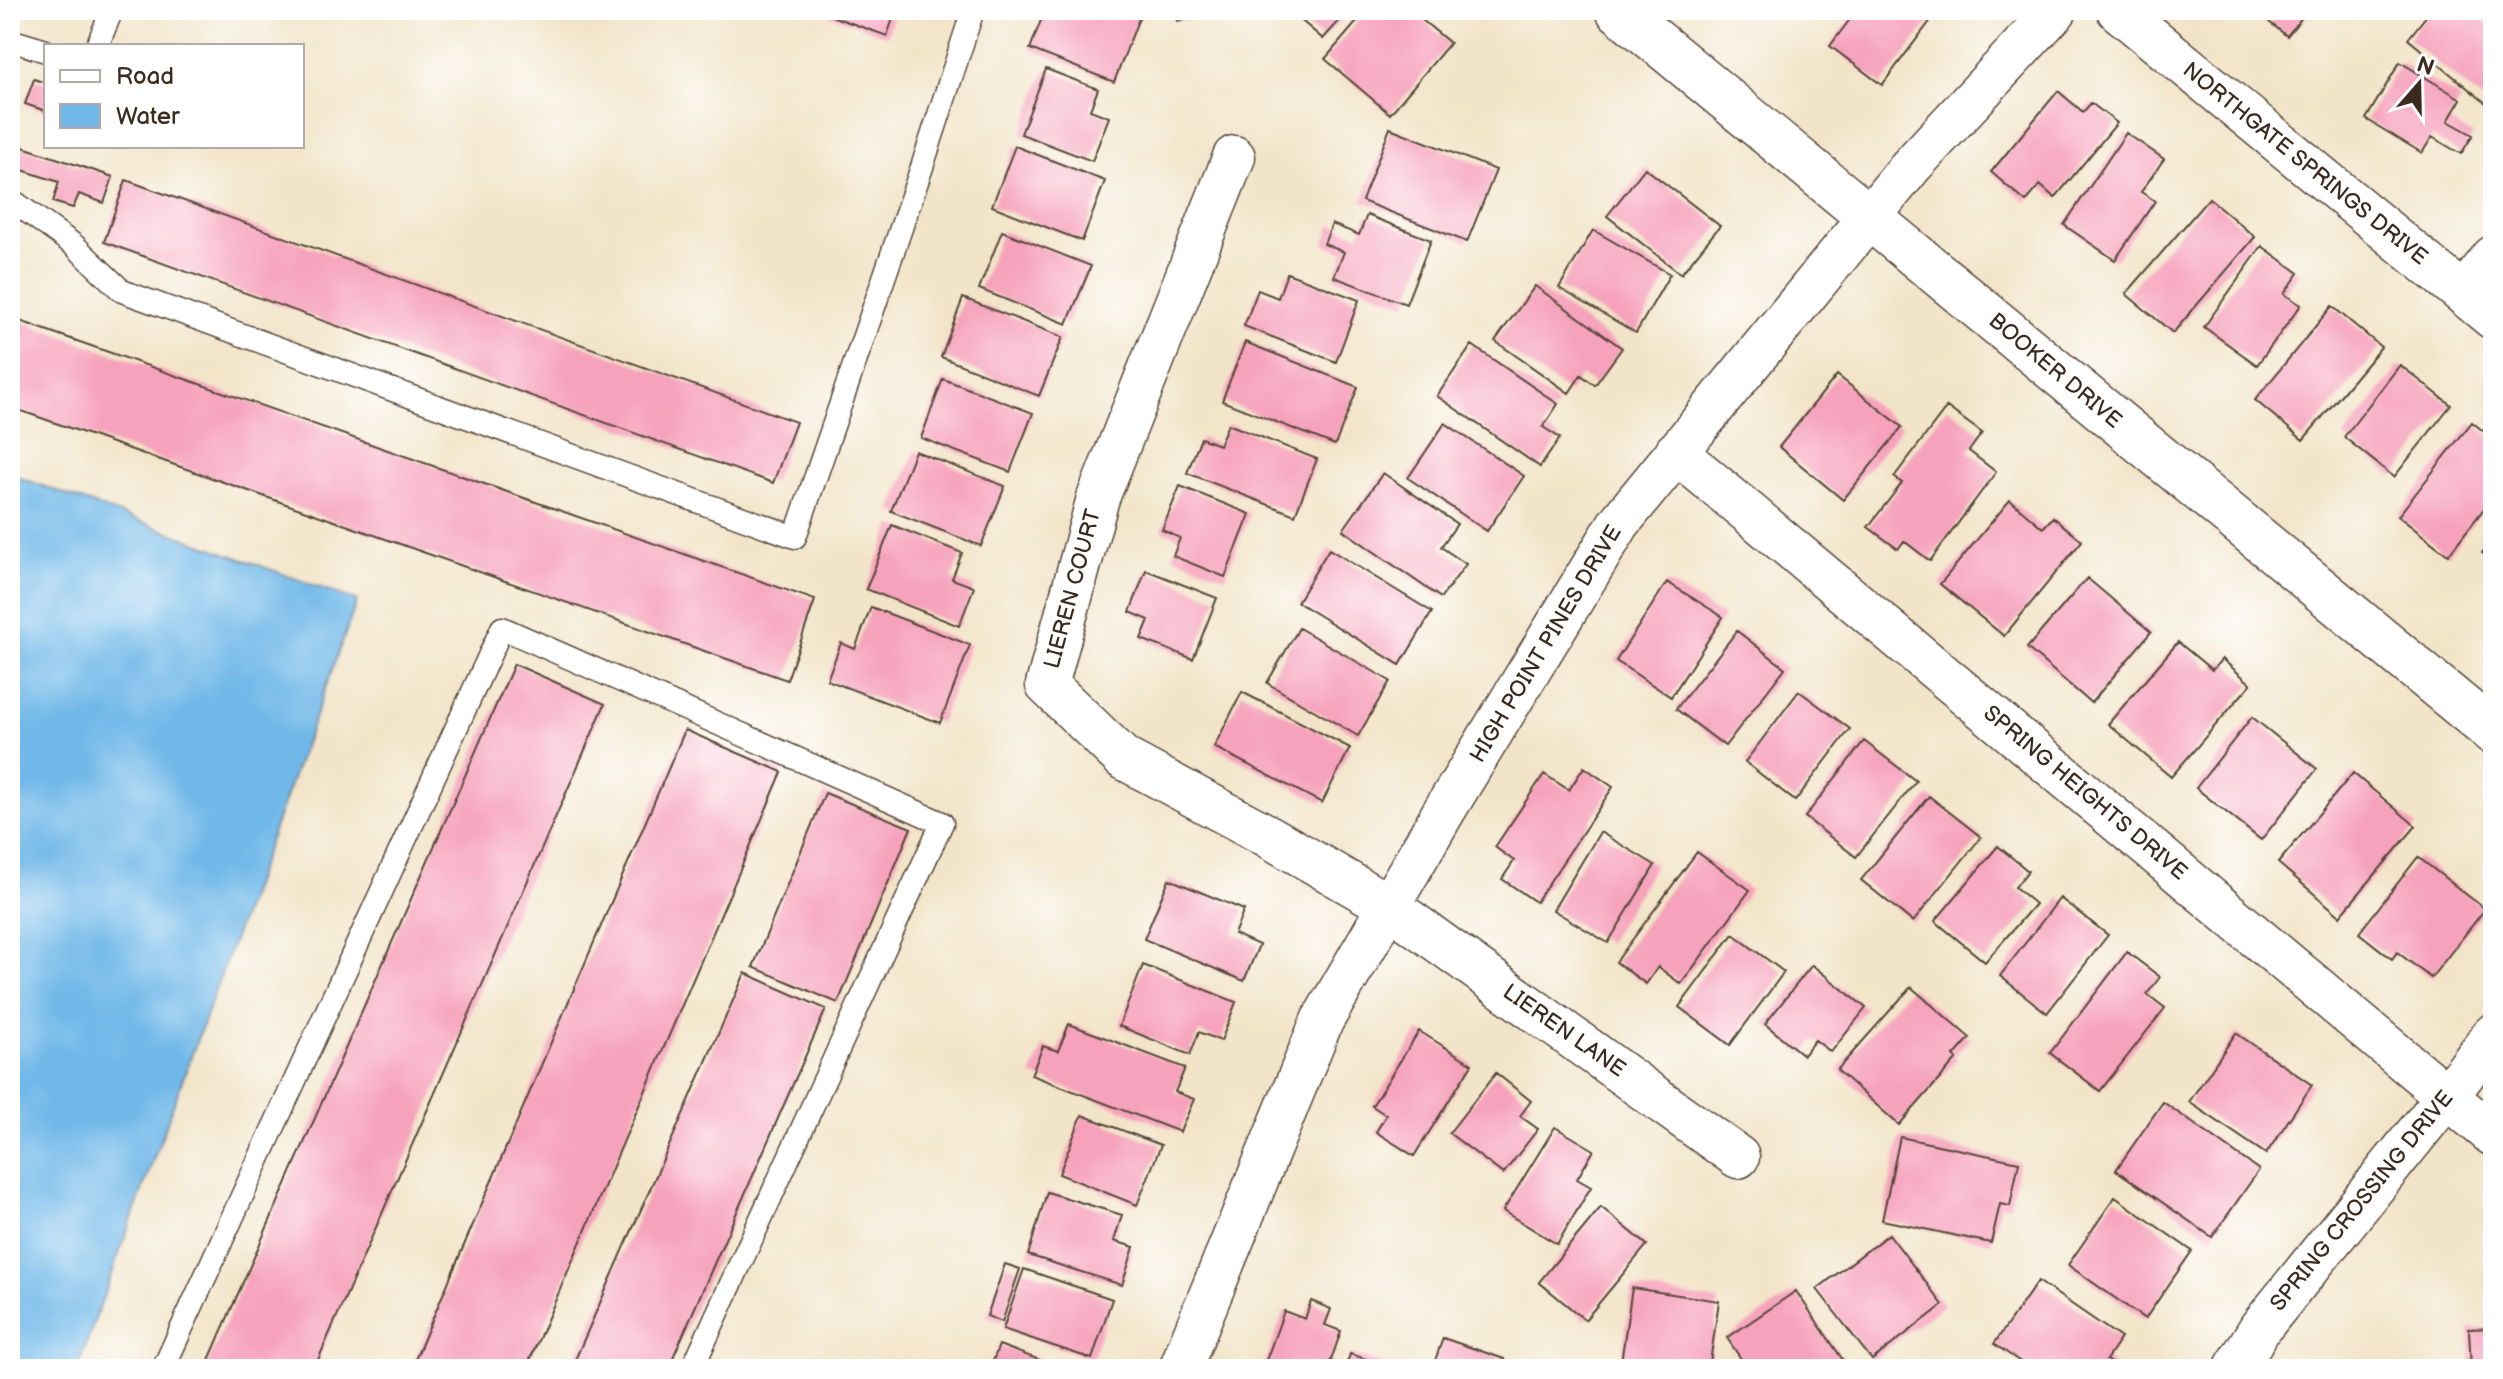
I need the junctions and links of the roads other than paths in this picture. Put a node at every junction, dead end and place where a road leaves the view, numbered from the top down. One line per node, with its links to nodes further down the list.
1 (112, 10): 7 (lane)
2 (973, 10): 10 (lane)
3 (1618, 10): 11 (street, BOOKER DRIVE)
4 (2056, 10): 11 (street, HIGH POINT PINES DRIVE)
5 (2118, 10): 13 (street, NORTHGATE SPRINGS DRIVE)
6 (10, 40): 8 (lane)
7 (98, 44)
8 (44, 50)
9 (1234, 157): 16 (street, LIEREN COURT)
10 (10, 199)
11 (1869, 217): 14 (street, HIGH POINT PINES DRIVE); 15 (street, BOOKER DRIVE)
12 (2493, 257): 13 (street)
13 (2478, 306)
14 (1676, 452): 16 (street, HIGH POINT PINES DRIVE); 18 (street, SPRING HEIGHTS DRIVE)
15 (2493, 732)
16 (1389, 906): 20 (street, LIEREN LANE); 23 (street, HIGH POINT PINES DRIVE)
17 (2493, 1035): 18 (street, SPRING CROSSING DRIVE)
18 (2448, 1095): 19 (street, SPRING HEIGHTS DRIVE); 24 (street, SPRING CROSSING DRIVE)
19 (2493, 1135)
20 (1738, 1157)
21 (163, 1369): 22 (lane)
22 (692, 1369)
23 (1180, 1369)
24 (2235, 1369)

